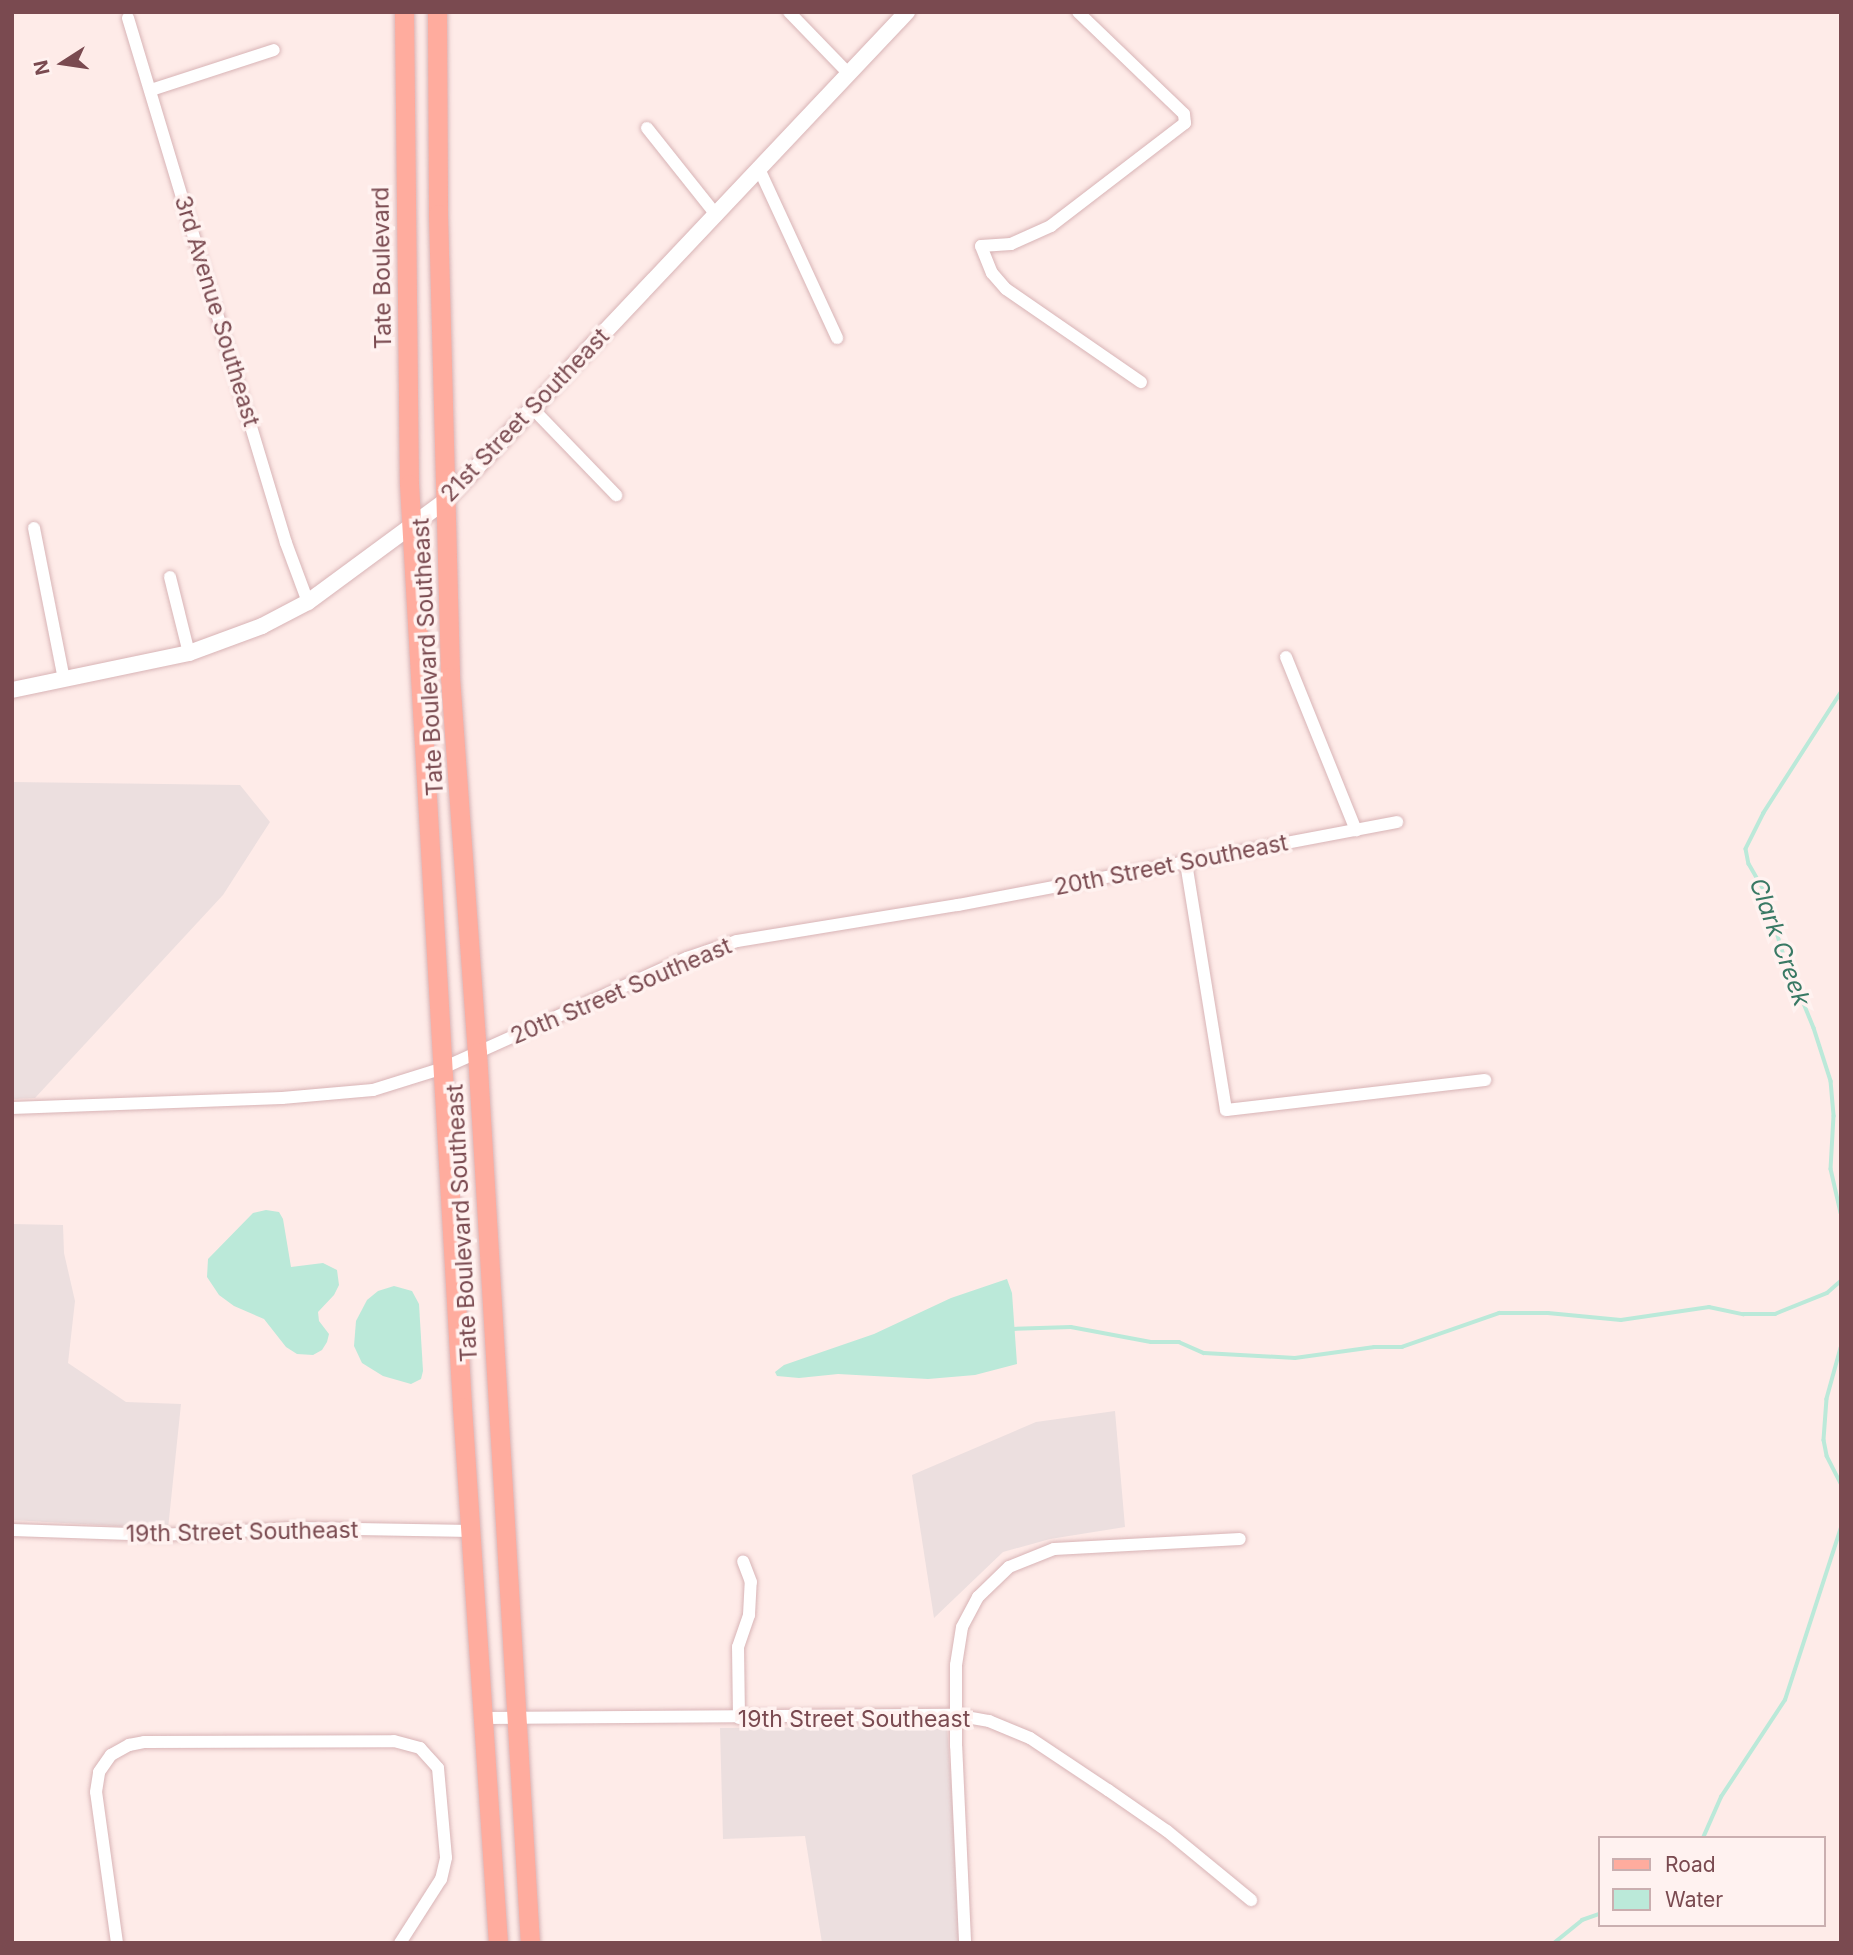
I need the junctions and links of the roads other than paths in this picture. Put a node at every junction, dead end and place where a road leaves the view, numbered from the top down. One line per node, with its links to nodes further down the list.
1 (404, 12): 18 (main road, Tate Boulevard)
2 (437, 12): 17 (main road)
3 (789, 12): 8 (street)
4 (907, 12): 8 (street, 21st Street Southeast)
5 (1078, 12): 14 (street)
6 (128, 18): 9 (street, 3rd Avenue Southeast)
7 (274, 50): 9 (street)
8 (849, 74): 11 (street, 21st Street Southeast)
9 (151, 90): 21 (street, 3rd Avenue Southeast)
10 (647, 128): 12 (street)
11 (760, 170): 12 (street, 21st Street Southeast); 13 (street)
12 (717, 216): 15 (street, 21st Street Southeast)
13 (837, 338)
14 (1141, 382)
15 (533, 409): 16 (street); 17 (street, 21st Street Southeast)
16 (616, 495)
17 (445, 501): 18 (street, 21st Street Southeast); 29 (main road, Tate Boulevard Southeast)
18 (411, 523): 21 (street, 21st Street Southeast); 30 (main road, Tate Boulevard Southeast)
19 (34, 528): 24 (street)
20 (170, 577): 22 (street)
21 (308, 602): 22 (street, 21st Street Southeast)
22 (189, 653): 24 (street, 21st Street Southeast)
23 (1286, 657): 27 (street)
24 (64, 679): 25 (street, 21st Street Southeast)
25 (12, 690)
26 (1397, 822): 27 (street, 20th Street Southeast)
27 (1356, 831): 28 (street, 20th Street Southeast)
28 (1186, 863): 29 (street, 20th Street Southeast); 31 (street)
29 (477, 1052): 30 (street, 20th Street Southeast); 39 (main road, Tate Boulevard Southeast)
30 (443, 1068): 32 (street, 20th Street Southeast); 34 (main road, Tate Boulevard Southeast)
31 (1485, 1080)
32 (12, 1108)
33 (12, 1530): 34 (street, 19th Street Southeast)
34 (471, 1531): 38 (main road, Tate Boulevard Southeast)
35 (1240, 1539): 37 (street)
36 (743, 1561): 40 (street)
37 (956, 1715): 40 (street, 19th Street Southeast); 41 (street, 19th Street Southeast); 42 (street)
38 (484, 1718): 39 (street, 19th Street Southeast); 45 (main road, Tate Boulevard Southeast)
39 (517, 1718): 40 (street, 19th Street Southeast); 46 (main road, Tate Boulevard Southeast)
40 (738, 1718)
41 (1251, 1900)
42 (965, 1941)
43 (117, 1943): 44 (street)
44 (400, 1943)
45 (498, 1943)
46 (530, 1943)

